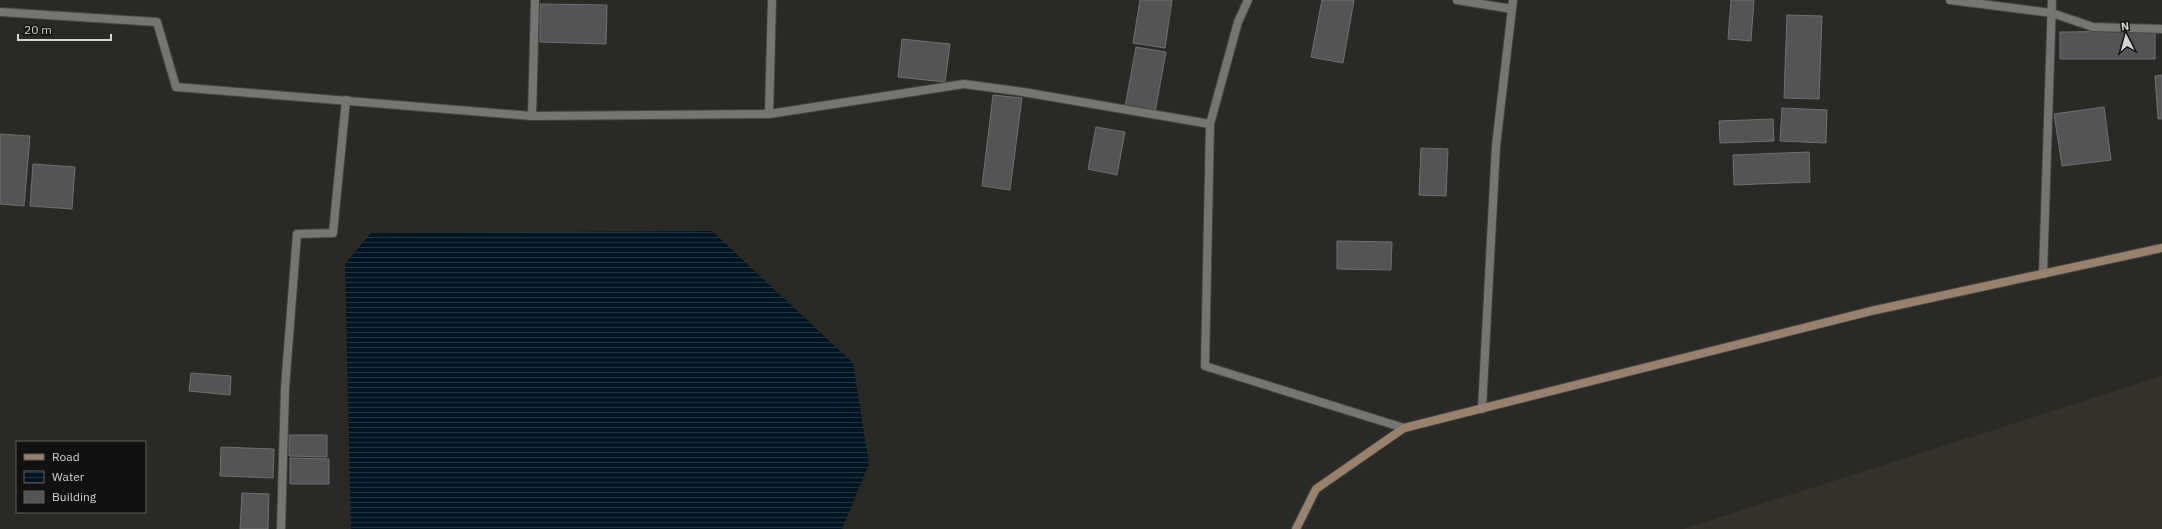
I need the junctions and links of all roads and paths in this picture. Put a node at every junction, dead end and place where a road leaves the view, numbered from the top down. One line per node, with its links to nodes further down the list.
1 (535, 0): 14 (street)
2 (772, 0): 13 (street)
3 (1248, 0): 15 (street)
4 (1457, 0): 8 (street)
5 (1513, 0): 8 (street)
6 (1950, 0): 10 (street)
7 (2052, 0): 10 (street)
8 (1512, 9): 18 (street)
9 (0, 12): 12 (street)
10 (2052, 13): 11 (street); 17 (street)
11 (2162, 29)
12 (346, 100): 14 (street); 20 (street)
13 (769, 114): 14 (street); 15 (street)
14 (532, 116)
15 (1210, 124): 19 (street)
16 (2162, 248): 17 (street)
17 (2043, 274): 18 (street)
18 (1482, 409): 19 (street)
19 (1404, 428): 21 (street)
20 (281, 529)
21 (1296, 529)

